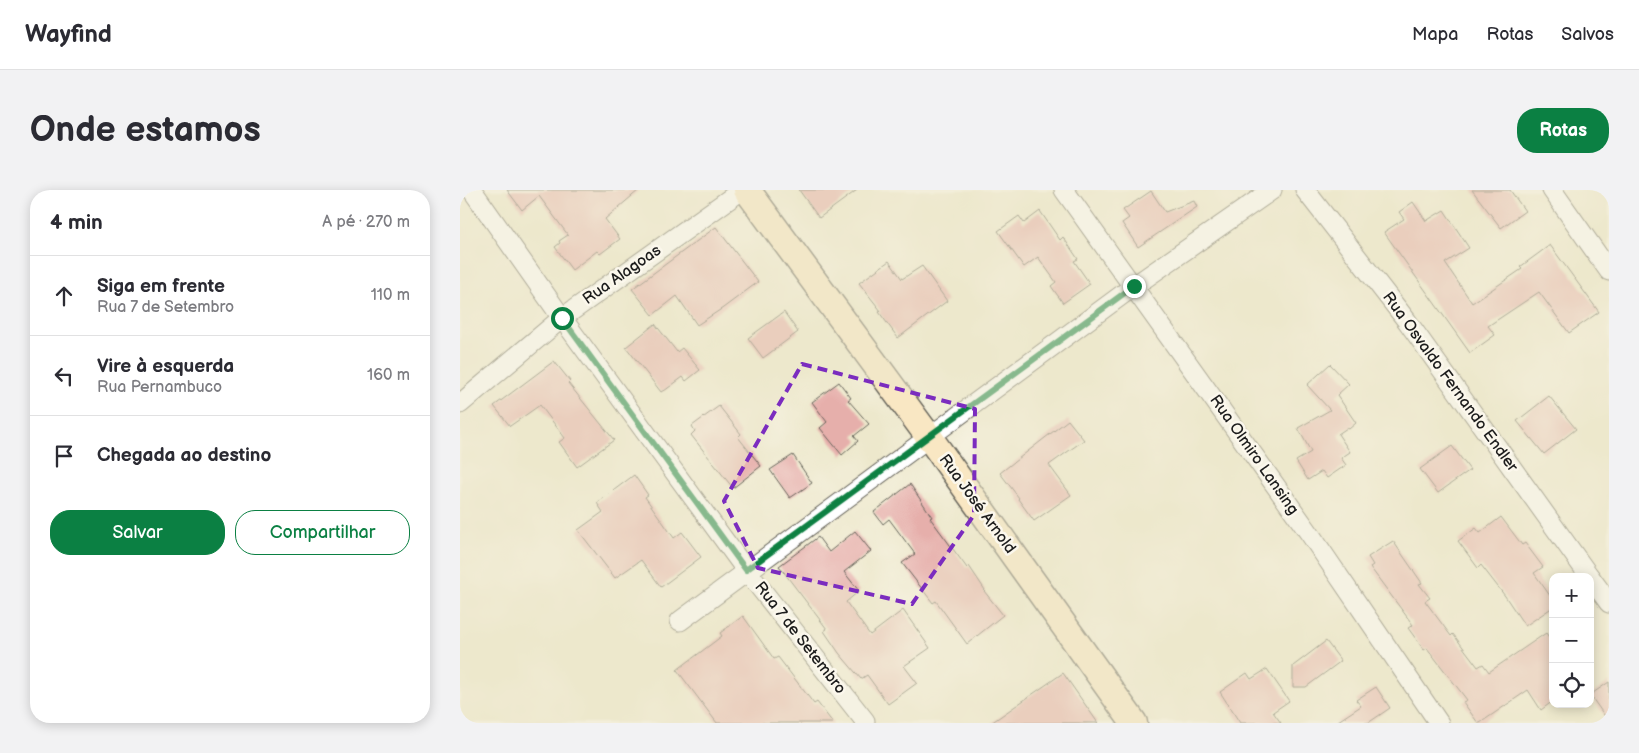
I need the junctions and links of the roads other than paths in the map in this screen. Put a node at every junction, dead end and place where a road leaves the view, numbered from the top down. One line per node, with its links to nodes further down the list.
1 (472, 190): 10 (street, Rua 7 de Setembro)
2 (742, 190): 10 (street, Rua Alagoas)
3 (747, 190): 12 (street, Rua José Arnold)
4 (1064, 190): 9 (street, Rua Olmiro Lansing)
5 (1272, 190): 9 (street)
6 (1305, 190): 14 (street, Rua Osvaldo Fernando Endler)
7 (1552, 190): 8 (street)
8 (1609, 271)
9 (1134, 286): 12 (street); 20 (street, Rua Olmiro Lansing)
10 (562, 318): 11 (street, Rua Alagoas); 13 (street, Rua 7 de Setembro)
11 (460, 404)
12 (929, 437): 13 (street); 19 (street, Rua José Arnold)
13 (746, 570): 17 (street); 18 (street, Rua 7 de Setembro)
14 (1587, 573)
15 (1594, 582): 16 (street, Rua Osvaldo Fernando Endler)
16 (1609, 603)
17 (680, 621)
18 (865, 721)
19 (1134, 723)
20 (1439, 723)

